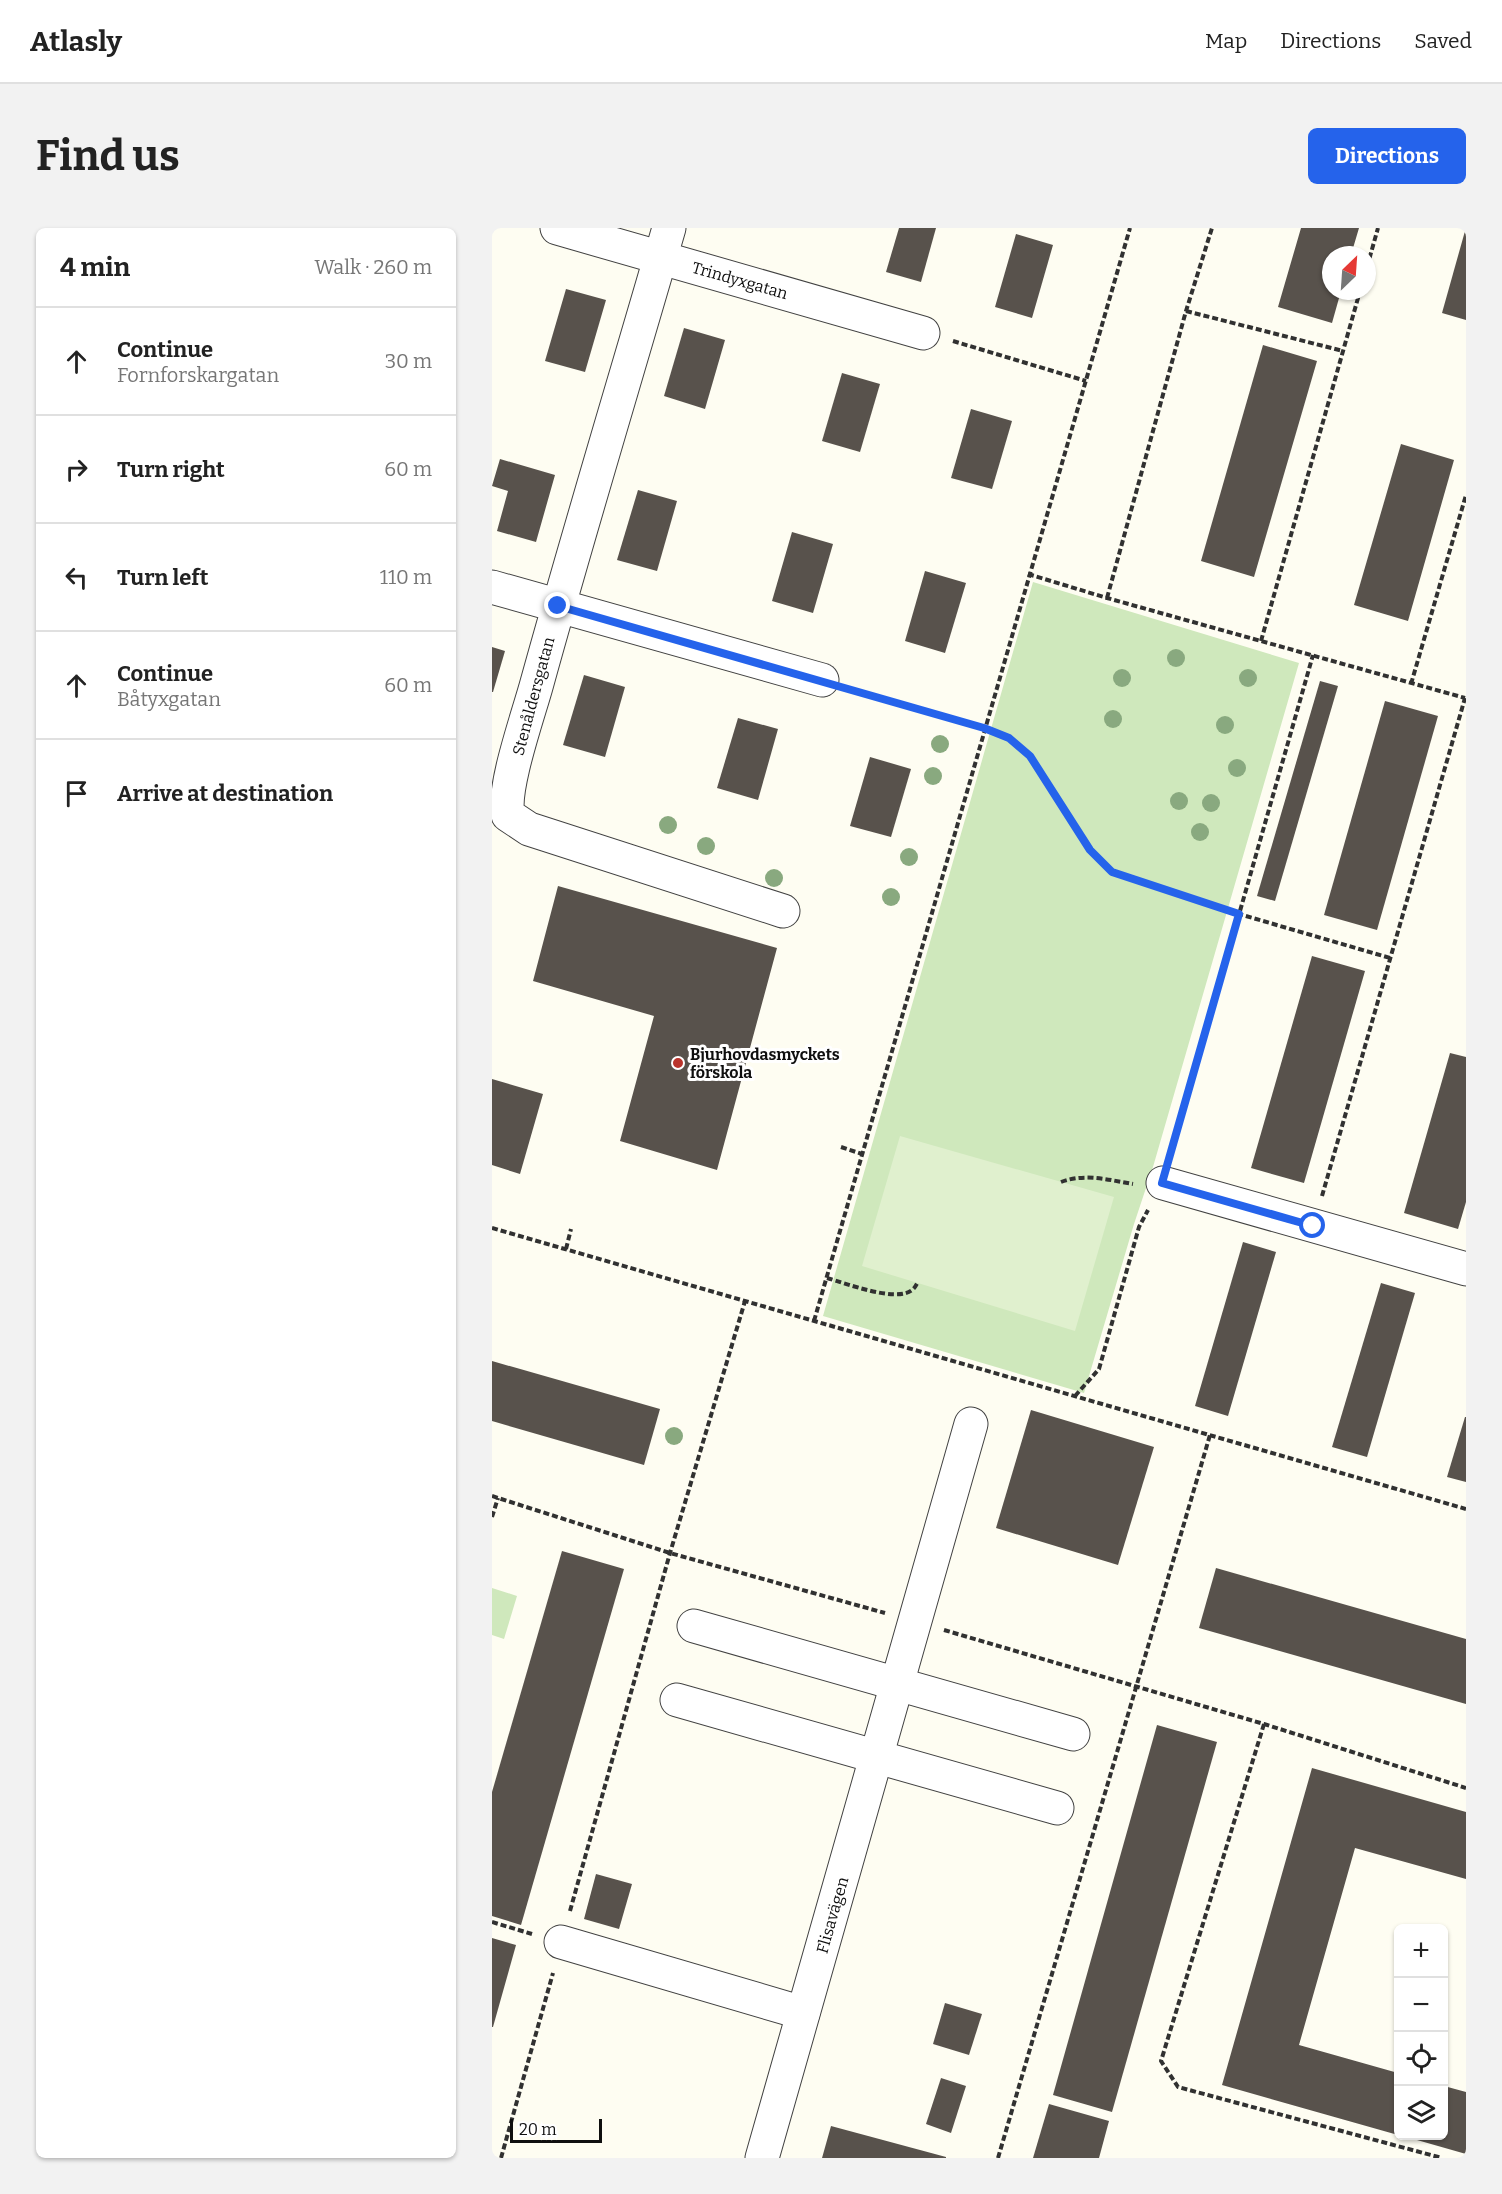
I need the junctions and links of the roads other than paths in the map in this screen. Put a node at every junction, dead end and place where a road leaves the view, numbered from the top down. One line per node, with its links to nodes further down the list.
1 (557, 228): 2 (street, Trindyxgatan)
2 (664, 243): 3 (street, Trindyxgatan); 5 (street, Stenåldersgatan)
3 (923, 333)
4 (492, 587): 5 (street)
5 (558, 606): 6 (street); 7 (street, Stenåldersgatan)
6 (822, 680)
7 (783, 911)
8 (1162, 1183): 9 (street)
9 (1466, 1269)
10 (971, 1424): 12 (street, Flisavägen)
11 (694, 1626): 12 (street)
12 (899, 1678): 14 (street); 15 (street, Flisavägen)
13 (677, 1700): 15 (street)
14 (1073, 1734)
15 (877, 1757): 16 (street); 18 (street, Flisavägen)
16 (1057, 1808)
17 (561, 1942): 18 (street)
18 (804, 2013): 19 (street, Flisavägen)
19 (762, 2158)

